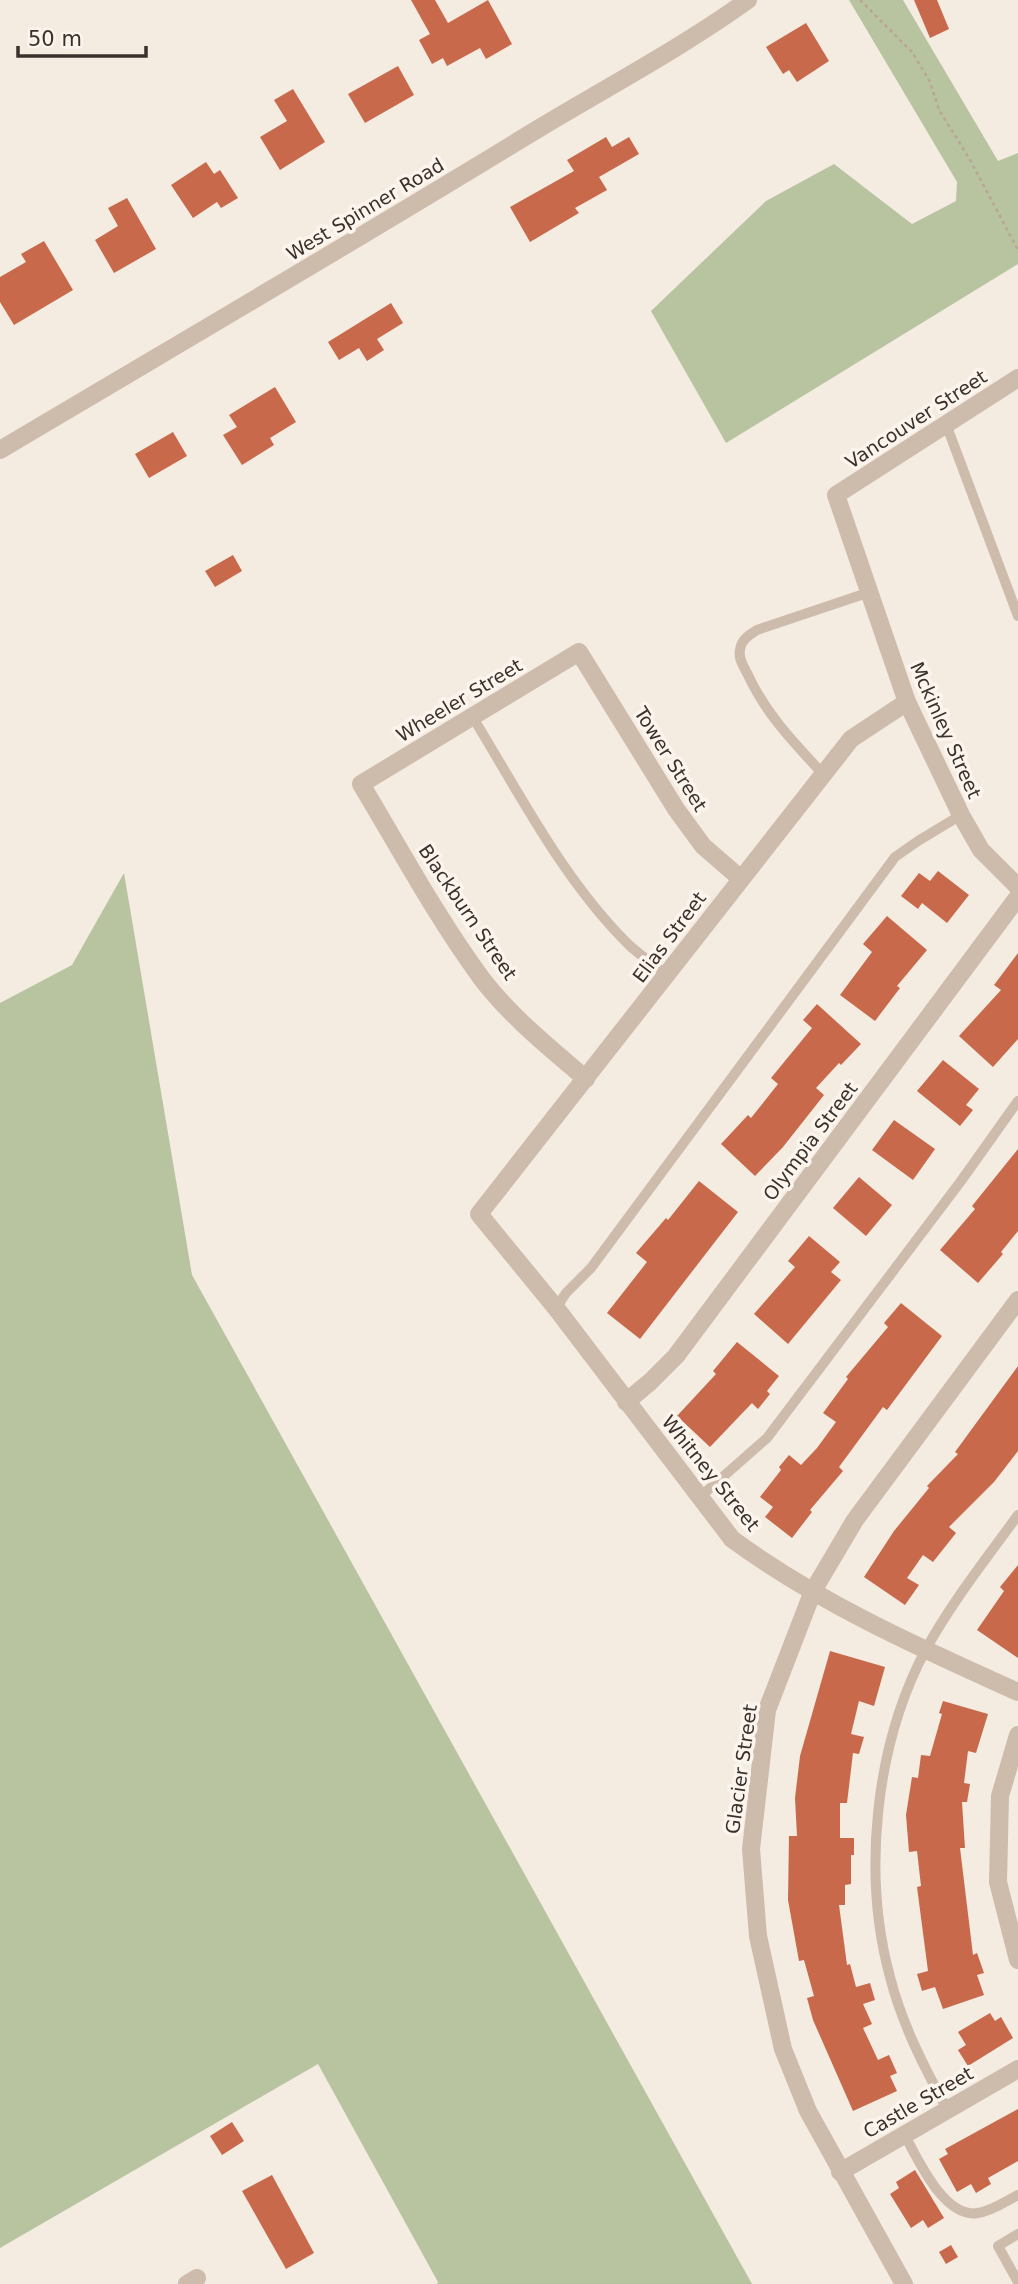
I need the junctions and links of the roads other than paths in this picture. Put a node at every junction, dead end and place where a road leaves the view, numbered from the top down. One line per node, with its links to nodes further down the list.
1 (748, 0): 4 (street, West Spinner Road)
2 (1018, 378): 3 (street, Vancouver Street)
3 (946, 424): 5 (street, Vancouver Street); 7 (lane)
4 (0, 450)
5 (836, 495): 6 (street, Mckinley Street)
6 (870, 592): 9 (street, Mckinley Street); 11 (lane)
7 (1018, 616)
8 (579, 652): 10 (street, Wheeler Street); 14 (street, Tower Street)
9 (907, 702): 11 (street, Elias Street); 13 (street, Mckinley Street)
10 (472, 716): 12 (street, Wheeler Street); 17 (lane)
11 (823, 774): 14 (street, Elias Street)
12 (361, 784): 18 (street, Blackburn Street)
13 (961, 815): 15 (street, Mckinley Street); 22 (lane)
14 (740, 878): 17 (street, Elias Street)
15 (1018, 887)
16 (1018, 897): 23 (street, Olympia Street)
17 (667, 975): 18 (street, Elias Street)
18 (586, 1079): 20 (street, Elias Street)
19 (1018, 1101): 24 (lane)
20 (479, 1214): 22 (street, Whitney Street)
21 (1018, 1300): 26 (street, Glacier Street)
22 (556, 1308): 23 (street, Whitney Street)
23 (626, 1402): 24 (street, Whitney Street)
24 (700, 1497): 26 (street, Whitney Street)
25 (1018, 1515): 27 (lane)
26 (813, 1591): 27 (street, Whitney Street); 34 (street, Glacier Street)
27 (926, 1651): 28 (street, Whitney Street); 32 (lane)
28 (1018, 1692)
29 (1018, 1735): 30 (street)
30 (1018, 1960)
31 (1018, 2069): 32 (street, Castle Street)
32 (947, 2109): 33 (street, Castle Street)
33 (904, 2134): 34 (street, Castle Street); 35 (lane)
34 (840, 2172): 38 (street, Glacier Street)
35 (1018, 2195)
36 (1018, 2234): 37 (lane)
37 (1018, 2281)
38 (904, 2284)

